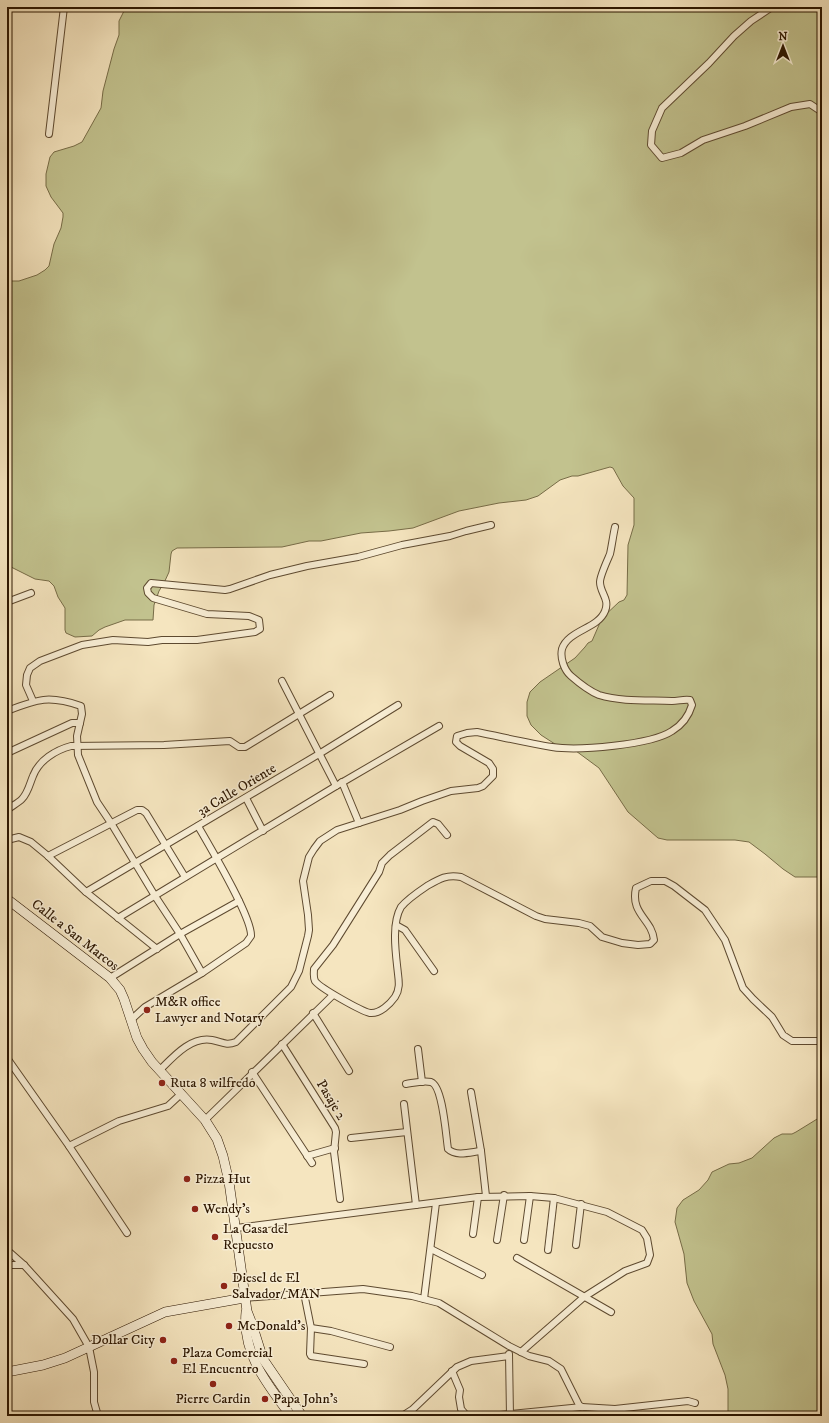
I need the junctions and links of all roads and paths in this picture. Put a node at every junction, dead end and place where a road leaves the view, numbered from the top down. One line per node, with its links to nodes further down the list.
1 (64, 7): 4 (street)
2 (772, 7): 3 (street)
3 (822, 112)
4 (49, 134)
5 (491, 525): 11 (street)
6 (615, 527): 24 (street)
7 (31, 593): 8 (street)
8 (7, 602)
9 (282, 681): 14 (street)
10 (330, 695): 14 (street)
11 (33, 701): 13 (street); 15 (street)
12 (398, 705): 19 (street, 3a Calle Oriente)
13 (7, 711)
14 (300, 714): 17 (street); 19 (street)
15 (80, 723): 17 (street); 18 (street)
16 (440, 726): 20 (street)
17 (77, 746): 22 (street); 23 (street)
18 (7, 752)
19 (319, 754): 20 (street); 21 (street, 3a Calle Oriente)
20 (339, 784): 24 (street); 26 (street)
21 (246, 798): 25 (street, 3a Calle Oriente); 26 (street)
22 (7, 810)
23 (112, 823): 29 (street); 30 (street); 32 (street)
24 (360, 823): 52 (street)
25 (198, 826): 29 (street, 3a Calle Oriente); 31 (street)
26 (263, 831): 31 (street)
27 (447, 835): 45 (street)
28 (7, 840): 30 (street)
29 (166, 846): 32 (street, 3a Calle Oriente); 33 (street)
30 (48, 856): 34 (street)
31 (217, 858): 33 (street); 37 (street)
32 (135, 864): 34 (street, 3a Calle Oriente); 35 (street)
33 (185, 877): 35 (street)
34 (86, 892): 38 (street)
35 (155, 896): 38 (street); 40 (street)
36 (7, 899): 44 (main road, Calle a San Marcos)
37 (239, 901): 40 (street); 43 (street)
38 (118, 918): 41 (street)
39 (396, 925): 42 (street); 45 (street); 48 (street)
40 (180, 934): 41 (street); 43 (street)
41 (157, 949): 44 (street)
42 (434, 971)
43 (202, 972): 47 (street)
44 (110, 978): 47 (main road, Calle a San Marcos)
45 (333, 995): 46 (street)
46 (313, 1013): 49 (street); 53 (street)
47 (132, 1019): 52 (main road, Calle a San Marcos)
48 (822, 1041)
49 (282, 1044): 54 (street); 64 (street, Pasaje 2)
50 (418, 1049): 55 (street)
51 (7, 1058): 63 (street)
52 (160, 1070): 58 (main road, Calle a San Marcos)
53 (349, 1071)
54 (252, 1072): 60 (street); 66 (street)
55 (422, 1082): 56 (street); 65 (street)
56 (406, 1084)
57 (471, 1092): 65 (street)
58 (181, 1094): 60 (main road, Calle a San Marcos); 63 (street)
59 (404, 1104): 61 (street)
60 (205, 1120): 77 (main road, Calle a San Marcos)
61 (407, 1132): 62 (street); 76 (street)
62 (352, 1138)
63 (69, 1146): 78 (street)
64 (335, 1148): 66 (street); 73 (street, Pasaje 2)
65 (481, 1150): 68 (street)
66 (307, 1156): 67 (street)
67 (312, 1163)
68 (486, 1196): 69 (street); 71 (street)
69 (504, 1196): 70 (street); 80 (street)
70 (530, 1196): 72 (street); 81 (street)
71 (478, 1197): 74 (street); 79 (street)
72 (554, 1198): 75 (street); 85 (street)
73 (340, 1199)
74 (436, 1203): 76 (street); 83 (street)
75 (581, 1204): 82 (street); 91 (street)
76 (416, 1205): 77 (street)
77 (236, 1228): 92 (main road, Calle a San Marcos)
78 (127, 1233)
79 (472, 1234)
80 (497, 1240)
81 (524, 1240)
82 (576, 1245)
83 (431, 1249): 89 (street); 93 (street)
84 (7, 1250): 88 (street)
85 (548, 1250)
86 (517, 1258): 91 (street)
87 (7, 1265): 88 (street)
88 (24, 1265): 98 (street)
89 (482, 1275)
90 (304, 1293): 92 (street); 93 (street); 96 (street)
91 (584, 1297): 95 (street); 100 (street)
92 (244, 1298): 94 (main road, Calle a San Marcos); 98 (main road)
93 (424, 1299): 97 (street)
94 (246, 1311): 107 (main road); 107 (main road)
95 (611, 1312)
96 (311, 1328): 99 (street); 102 (street)
97 (509, 1346): 100 (street); 101 (street)
98 (90, 1347): 104 (main road); 108 (street)
99 (390, 1347)
100 (521, 1352): 106 (street)
101 (509, 1356): 103 (street); 113 (street)
102 (364, 1364)
103 (452, 1371): 110 (street); 111 (street)
104 (7, 1372)
105 (695, 1402): 106 (street)
106 (582, 1407): 113 (street)
107 (291, 1412): 109 (main road)
108 (98, 1416)
109 (302, 1416)
110 (402, 1416)
111 (467, 1416)
112 (490, 1416): 113 (street)
113 (510, 1416)

